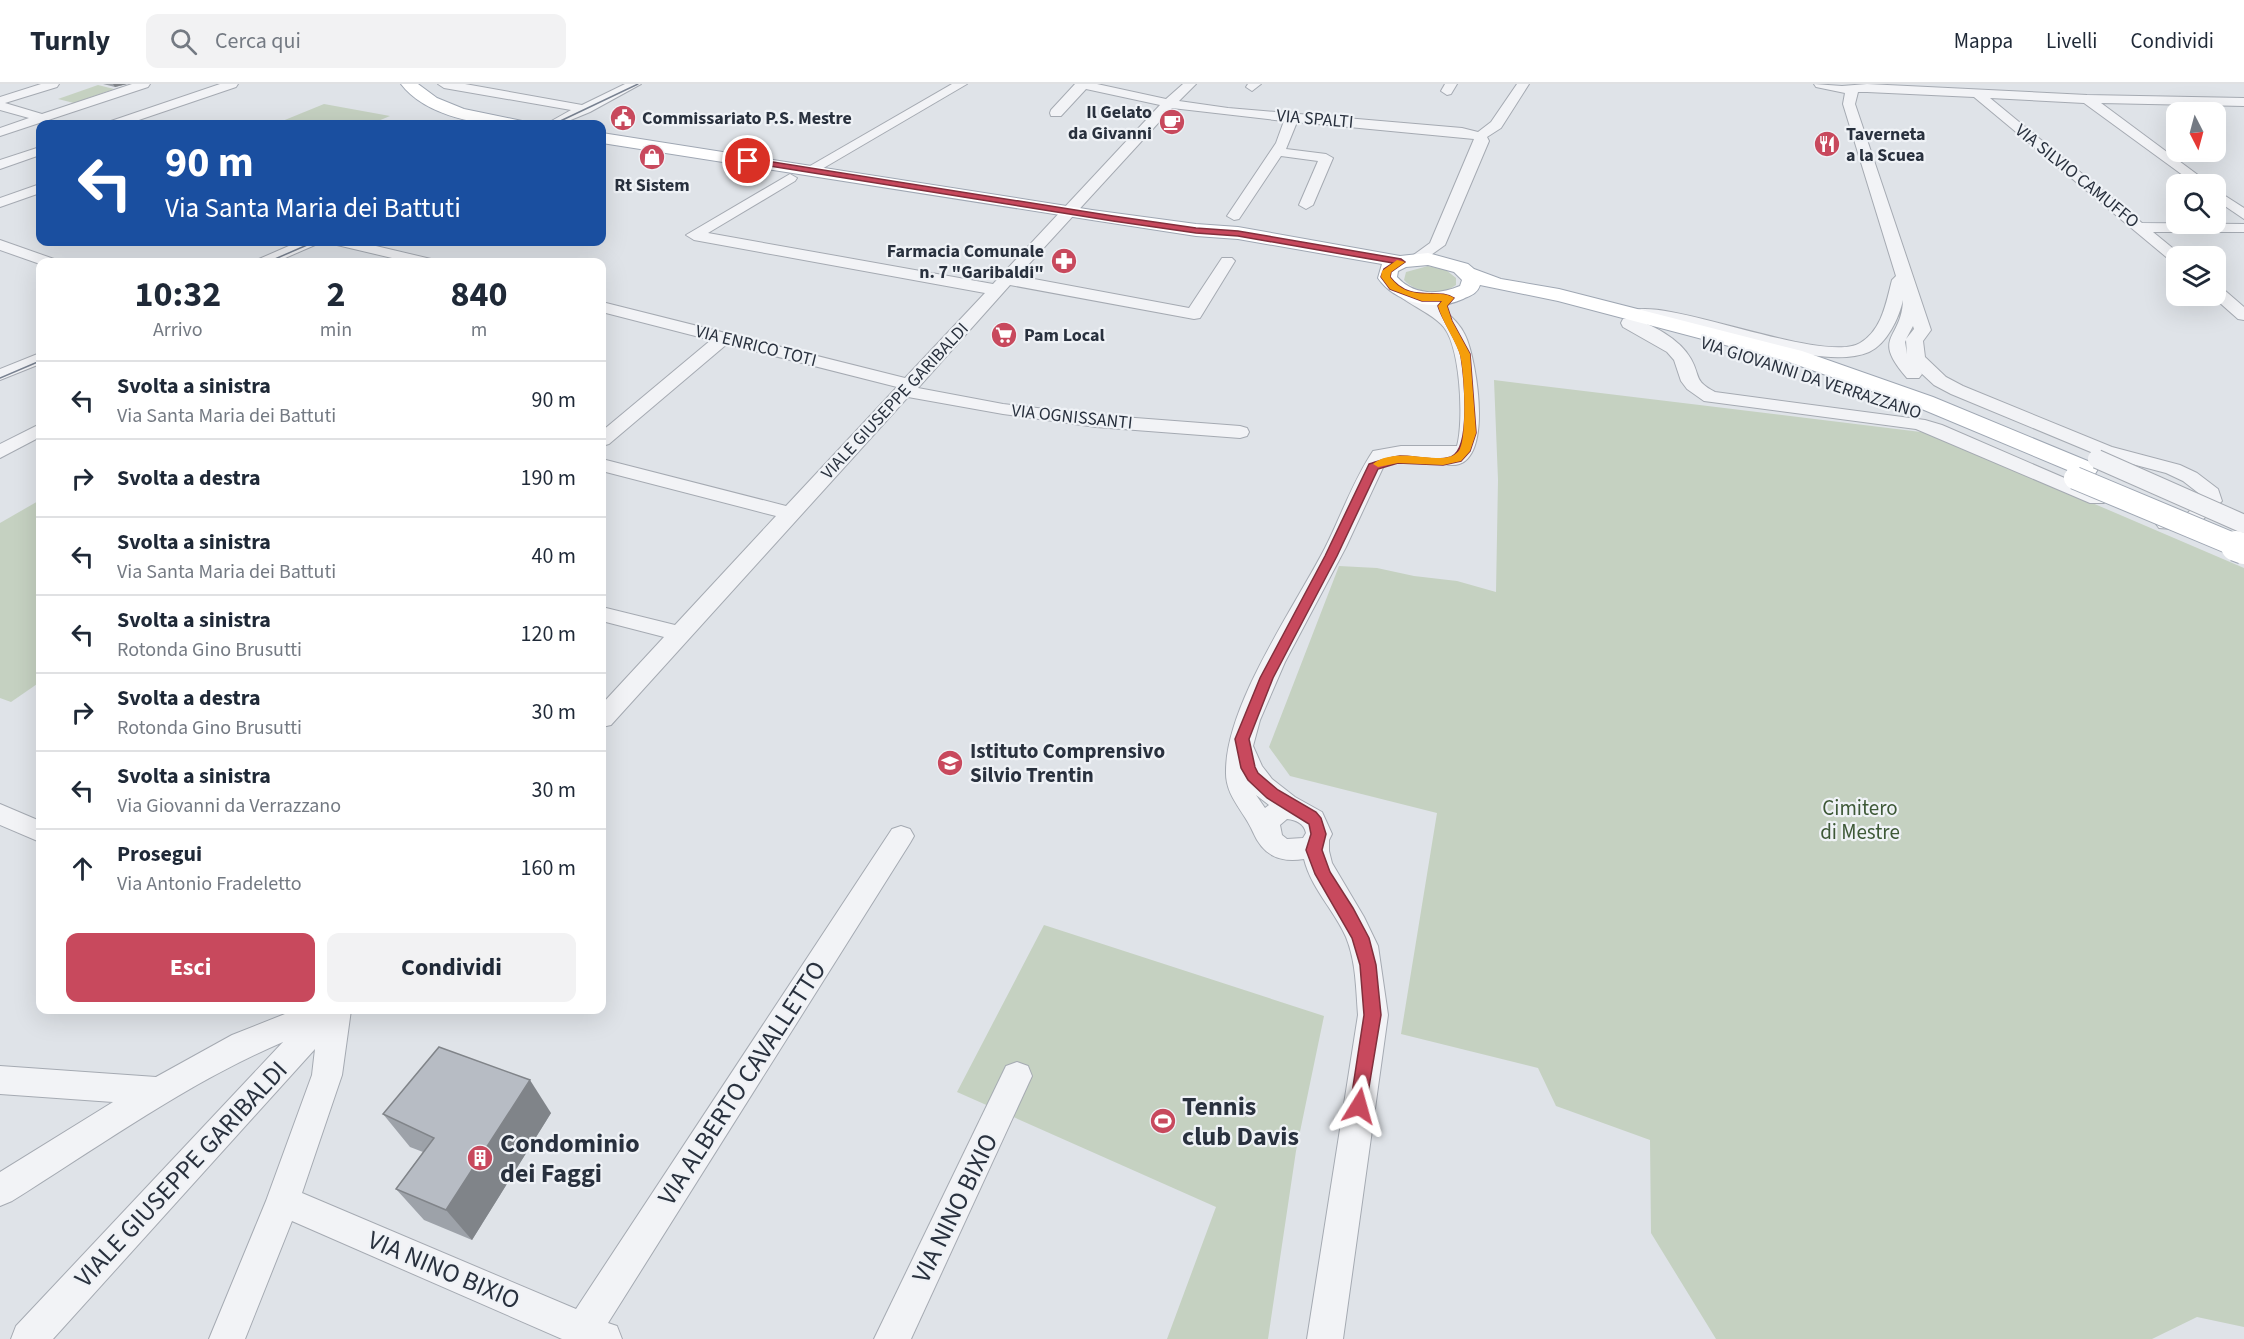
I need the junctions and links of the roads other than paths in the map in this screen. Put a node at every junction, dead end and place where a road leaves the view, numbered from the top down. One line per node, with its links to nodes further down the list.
1 (53, 84): 17 (street)
2 (144, 84): 23 (street)
3 (232, 84): 27 (street)
4 (409, 84): 28 (main road)
5 (444, 84): 20 (street)
6 (635, 84): 20 (street)
7 (962, 84): 36 (street)
8 (1082, 84): 18 (street, VIA SPALTI); 21 (street, VIA SPALTI)
9 (1190, 84): 18 (street, VIALE GIUSEPPE GARIBALDI)
10 (1523, 84): 31 (street)
11 (1809, 84): 12 (street)
12 (1823, 86): 13 (street); 19 (street)
13 (1855, 87): 14 (street); 19 (street)
14 (1984, 91): 15 (street); 46 (street, VIA SILVIO CAMUFFO)
15 (2087, 99): 16 (street); 37 (street)
16 (2244, 102)
17 (0, 103): 23 (street)
18 (1170, 104): 22 (street, VIA SPALTI); 43 (street, VIALE GIUSEPPE GARIBALDI)
19 (1850, 105): 62 (street)
20 (586, 108): 29 (street)
21 (1056, 113)
22 (1292, 117): 31 (street, VIA SPALTI); 34 (street)
23 (43, 118): 25 (street); 26 (street)
24 (36, 120): 30 (street)
25 (37, 120)
26 (51, 120)
27 (128, 120)
28 (498, 120)
29 (560, 120)
30 (0, 132)
31 (1480, 136): 49 (street)
32 (606, 139): 36 (main road)
33 (36, 152): 35 (street)
34 (1277, 152): 42 (street); 45 (street)
35 (0, 165)
36 (810, 170): 43 (main road)
37 (2189, 174)
38 (790, 178): 65 (street)
39 (36, 190): 41 (street)
40 (2226, 202): 44 (street)
41 (0, 203)
42 (1306, 205)
43 (1071, 211): 48 (main road); 65 (street, VIALE GIUSEPPE GARIBALDI)
44 (2244, 215)
45 (1234, 216)
46 (2139, 227): 47 (street); 54 (street, VIA SILVIO CAMUFFO)
47 (2244, 228)
48 (1196, 230): 60 (main road); 64 (main road)
49 (1437, 245): 60 (street); 63 (street)
50 (0, 246): 55 (street)
51 (36, 246): 55 (street)
52 (301, 246): 57 (street)
53 (359, 246): 58 (street)
54 (2166, 250)
55 (20, 252): 56 (street); 59 (street)
56 (37, 258)
57 (273, 258)
58 (409, 258)
59 (0, 260)
60 (1408, 260): 63 (main road); 64 (main road)
61 (1227, 261): 65 (street)
62 (1902, 272): 68 (street); 71 (street)
63 (1458, 282): 66 (main road); 71 (main road, VIA GIOVANNI DA VERRAZZANO); 72 (street)
64 (1388, 283): 66 (main road)
65 (1002, 285): 76 (street, VIALE GIUSEPPE GARIBALDI)
66 (1408, 295): 72 (street)
67 (2226, 300): 70 (street)
68 (1912, 302): 71 (street); 82 (street)
69 (606, 308): 73 (street, VIA ENRICO TOTI)
70 (2244, 315)
71 (1632, 319): 82 (main road, VIA GIOVANNI DA VERRAZZANO)
72 (1448, 321): 90 (street)
73 (724, 338): 76 (street, VIA ENRICO TOTI); 79 (street)
74 (36, 360): 75 (street)
75 (0, 375)
76 (908, 388): 78 (street, VIA OGNISSANTI); 83 (street, VIALE GIUSEPPE GARIBALDI)
77 (36, 432): 80 (street)
78 (1240, 432)
79 (606, 437)
80 (0, 452)
81 (606, 466): 83 (street)
82 (2086, 469): 84 (street, bridge); 85 (main road, VIA GIOVANNI DA VERRAZZANO); 86 (main road, VIA GIOVANNI DA VERRAZZANO, bridge)
83 (791, 514): 88 (street, VIALE GIUSEPPE GARIBALDI)
84 (2244, 524)
85 (2244, 535)
86 (2244, 549)
87 (606, 615): 88 (street)
88 (680, 634): 89 (street, VIALE GIUSEPPE GARIBALDI)
89 (606, 715)
90 (1242, 739): 91 (street); 93 (street)
91 (1296, 810): 93 (street); 96 (street)
92 (0, 814): 94 (street)
93 (1265, 827): 97 (street)
94 (36, 830)
95 (901, 837): 107 (street, VIA ALBERTO CAVALLETTO)
96 (1316, 840): 97 (street); 98 (street)
97 (1285, 849): 98 (street)
98 (1332, 888): 111 (street)
99 (317, 1014): 104 (street)
100 (330, 1014): 108 (street, VIALE GIUSEPPE GARIBALDI)
101 (334, 1014): 106 (street)
102 (1017, 1076): 110 (street, VIA NINO BIXIO)
103 (0, 1080): 104 (street)
104 (159, 1091): 105 (street)
105 (0, 1190)
106 (283, 1202): 107 (street, VIA NINO BIXIO); 109 (street)
107 (593, 1334)
108 (29, 1339)
109 (227, 1339)
110 (892, 1339)
111 (1325, 1339)

